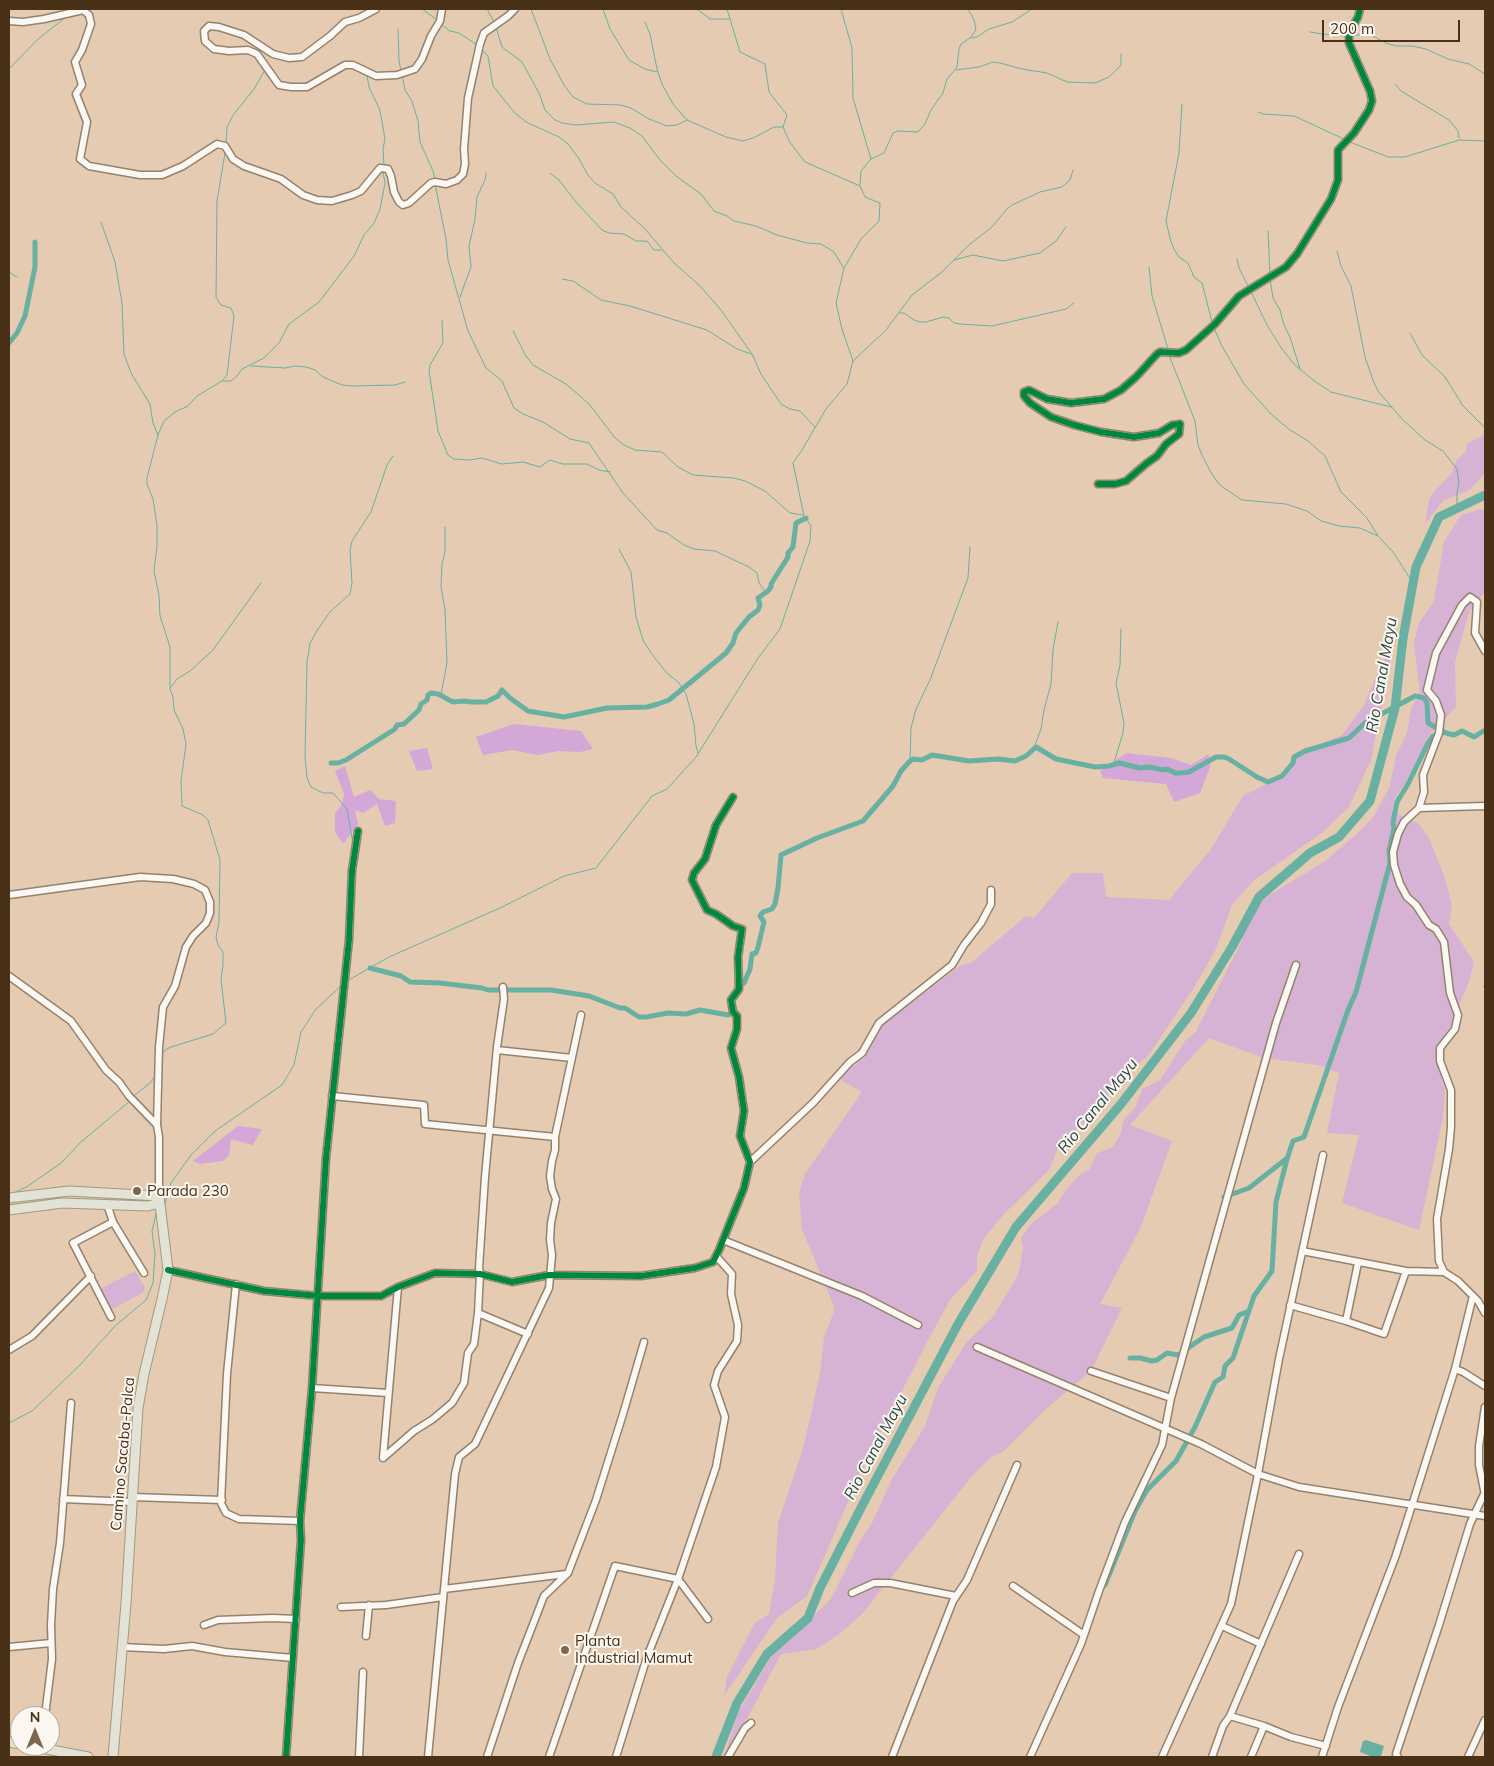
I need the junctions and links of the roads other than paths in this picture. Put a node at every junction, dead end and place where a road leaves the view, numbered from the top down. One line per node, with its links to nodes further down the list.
1 (376, 9): 2 (street)
2 (442, 9)
3 (514, 9): 5 (street)
4 (1360, 9): 6 (street)
5 (9, 21)
6 (1098, 484)
7 (1485, 651): 10 (street)
8 (733, 797): 25 (street)
9 (1485, 806): 10 (street)
10 (1419, 808): 37 (street)
11 (358, 831): 20 (street)
12 (991, 890): 25 (street)
13 (9, 895): 21 (street, Camino Sacaba-Palca)
14 (1296, 965): 61 (street)
15 (9, 976): 21 (street)
16 (503, 987): 18 (street)
17 (581, 1015): 19 (street)
18 (496, 1050): 19 (street); 22 (street)
19 (572, 1058): 23 (street)
20 (332, 1096): 22 (street); 44 (street)
21 (157, 1125): 27 (street, Camino Sacaba-Palca)
22 (490, 1130): 23 (street); 39 (street)
23 (555, 1136): 40 (street)
24 (1323, 1155): 32 (street)
25 (750, 1162): 31 (street)
26 (9, 1198): 27 (main road)
27 (160, 1199): 28 (main road); 35 (main road, Camino Sacaba-Palca)
28 (107, 1204): 29 (main road); 30 (street)
29 (9, 1210)
30 (113, 1222): 38 (street); 41 (street)
31 (723, 1240): 33 (street); 51 (street)
32 (1302, 1251): 34 (street); 46 (street)
33 (716, 1256): 40 (street); 77 (street)
34 (1358, 1263): 36 (street); 50 (street)
35 (168, 1270): 42 (street); 69 (main road, Camino Sacaba-Palca)
36 (1406, 1271): 37 (street); 50 (street)
37 (1444, 1272): 45 (street)
38 (144, 1273)
39 (480, 1274): 40 (street); 43 (street); 47 (street)
40 (549, 1275): 52 (street)
41 (91, 1276): 49 (street); 55 (street)
42 (236, 1284): 44 (street); 70 (street)
43 (398, 1287): 44 (street); 60 (street)
44 (319, 1296): 59 (street)
45 (1473, 1296): 48 (street); 56 (street)
46 (1290, 1305): 50 (street); 66 (street)
47 (478, 1313): 52 (street); 60 (street)
48 (1485, 1313)
49 (111, 1317)
50 (1346, 1321)
51 (918, 1325)
52 (528, 1334): 79 (street)
53 (644, 1342): 76 (street)
54 (977, 1347): 64 (street)
55 (9, 1350)
56 (1455, 1369): 58 (street); 71 (street)
57 (1091, 1370): 61 (street)
58 (1485, 1386)
59 (312, 1388): 60 (street); 74 (street)
60 (388, 1393)
61 (1172, 1398): 64 (street)
62 (71, 1403): 68 (street)
63 (1485, 1407): 67 (street)
64 (1166, 1429): 66 (street); 89 (street)
65 (1018, 1465): 81 (street)
66 (1258, 1474): 71 (street); 88 (street)
67 (1485, 1494): 72 (street)
68 (63, 1499): 69 (street); 91 (street)
69 (132, 1499): 70 (street); 93 (main road, Camino Sacaba-Palca)
70 (222, 1500): 74 (street)
71 (1412, 1504): 72 (street); 102 (street)
72 (1474, 1515): 73 (street); 119 (street)
73 (1485, 1516)
74 (300, 1521): 85 (street)
75 (1298, 1554): 92 (street)
76 (567, 1574): 79 (street); 109 (street)
77 (678, 1579): 86 (street); 110 (street); 111 (street)
78 (1013, 1586): 89 (street)
79 (444, 1589): 82 (street)
80 (852, 1593): 81 (street)
81 (956, 1596): 113 (street)
82 (443, 1597): 83 (street); 108 (street)
83 (369, 1605): 84 (street); 90 (street)
84 (341, 1607)
85 (296, 1619): 87 (street); 95 (street)
86 (708, 1619)
87 (204, 1625)
88 (1222, 1626): 92 (street); 115 (street)
89 (1084, 1635): 114 (street)
90 (366, 1636)
91 (52, 1643): 94 (street); 97 (street)
92 (1261, 1644): 98 (street)
93 (122, 1646): 95 (street); 105 (main road, Camino Sacaba-Palca)
94 (9, 1647)
95 (293, 1658): 106 (street)
96 (363, 1672): 107 (street)
97 (46, 1706)
98 (1230, 1716): 101 (street); 116 (street)
99 (1485, 1720): 120 (street)
100 (751, 1723): 112 (street)
101 (1264, 1726): 102 (street); 117 (street)
102 (1326, 1746): 118 (street)
103 (60, 1752): 104 (main road)
104 (83, 1757)
105 (113, 1757)
106 (286, 1757)
107 (359, 1757)
108 (428, 1757)
109 (487, 1757)
110 (549, 1757)
111 (616, 1757)
112 (728, 1757)
113 (892, 1757)
114 (1030, 1757)
115 (1162, 1757)
116 (1212, 1757)
117 (1251, 1757)
118 (1322, 1757)
119 (1398, 1757)
120 (1468, 1757)

